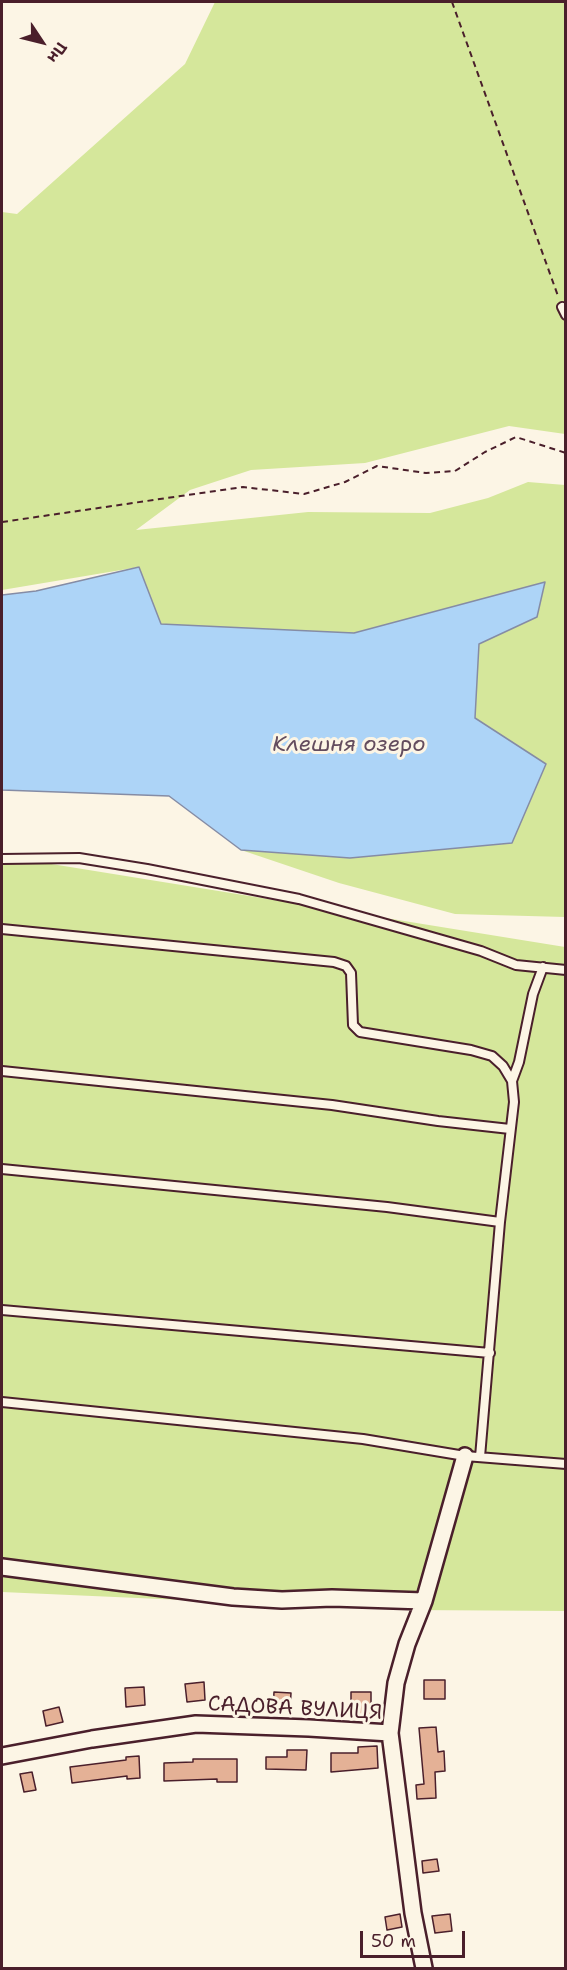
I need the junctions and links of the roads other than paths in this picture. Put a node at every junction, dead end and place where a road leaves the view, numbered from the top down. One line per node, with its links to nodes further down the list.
1 (2, 859): 3 (lane)
2 (2, 929): 6 (lane)
3 (543, 967): 4 (lane); 6 (lane)
4 (566, 970)
5 (2, 1071): 7 (lane)
6 (512, 1081): 7 (lane)
7 (510, 1129): 9 (lane)
8 (2, 1169): 9 (lane)
9 (500, 1222): 11 (lane)
10 (2, 1310): 11 (lane)
11 (490, 1353): 13 (lane)
12 (2, 1402): 13 (lane)
13 (473, 1456): 14 (lane); 16 (street)
14 (566, 1464)
15 (2, 1567): 16 (street)
16 (424, 1601): 17 (street)
17 (390, 1733): 18 (street, САДОВА ВУЛИЦЯ); 19 (street, САДОВА ВУЛИЦЯ)
18 (2, 1756)
19 (424, 1968)

